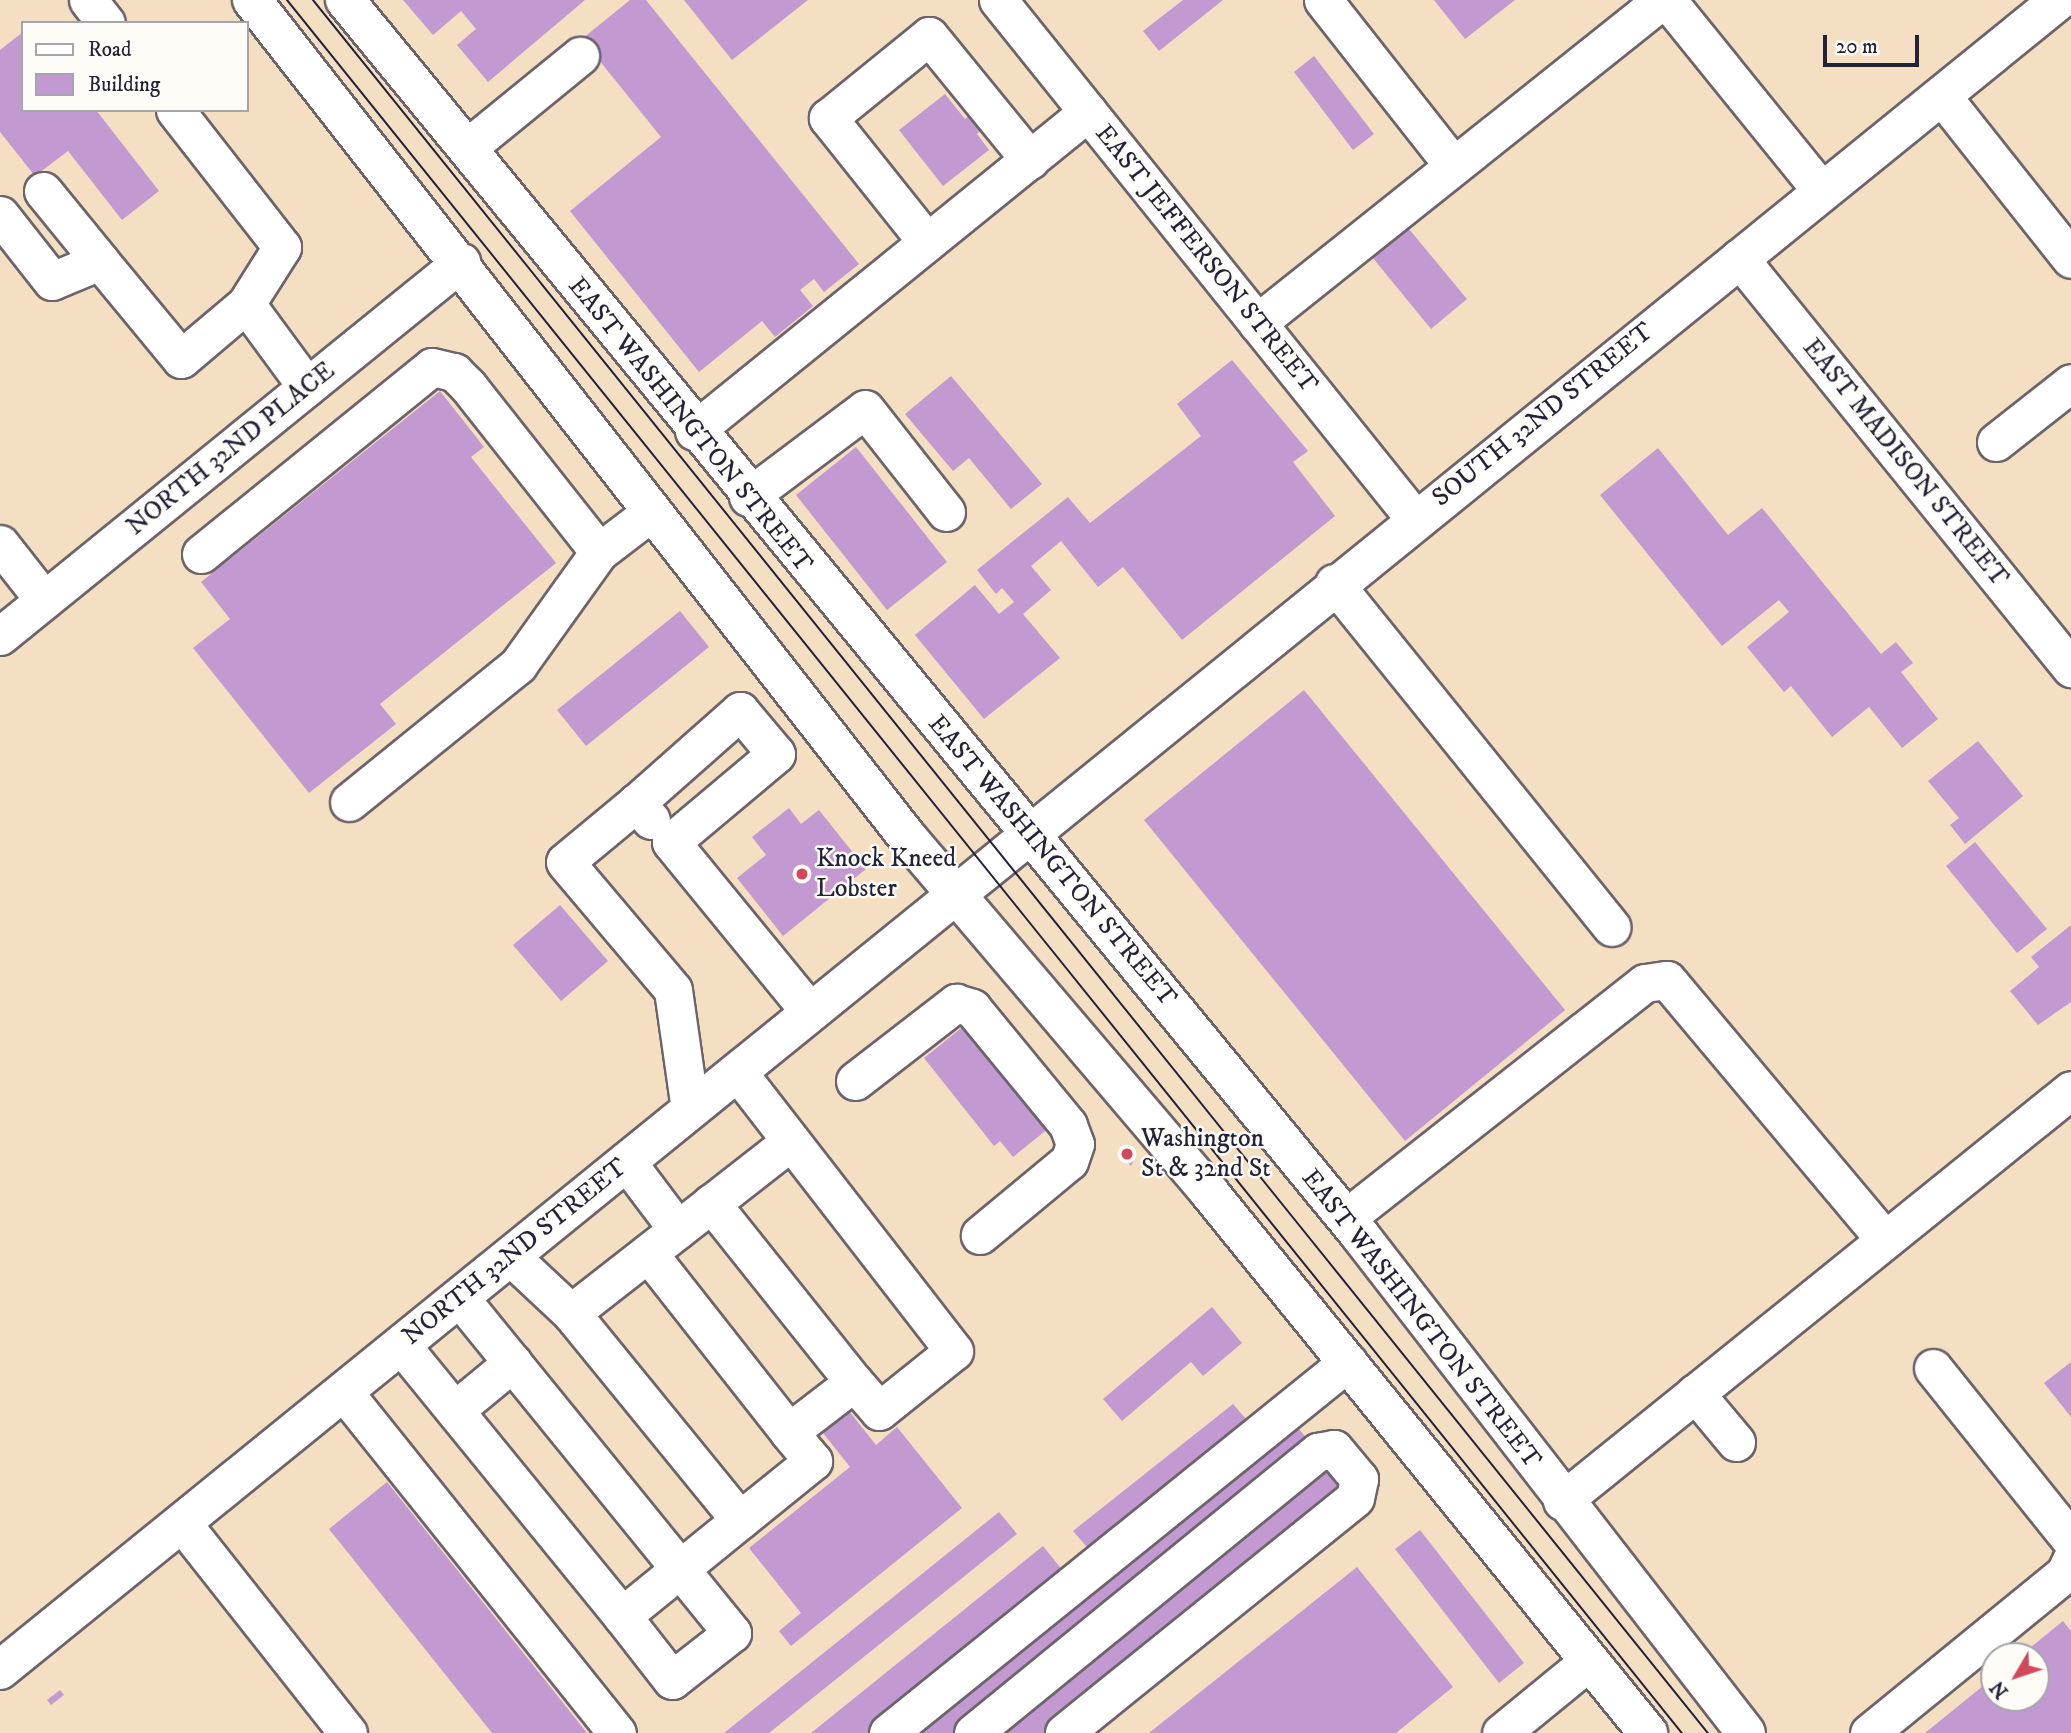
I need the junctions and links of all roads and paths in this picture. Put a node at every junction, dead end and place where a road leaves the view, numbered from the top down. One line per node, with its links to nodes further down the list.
1 (88, 0): 8 (street)
2 (252, 0): 23 (main road)
3 (345, 0): 13 (main road, EAST WASHINGTON STREET)
4 (998, 0): 12 (street, EAST JEFFERSON STREET)
5 (1323, 0): 15 (street)
6 (1665, 0): 15 (street); 16 (street)
7 (2059, 0): 10 (main road, SOUTH 32ND STREET)
8 (104, 21)
9 (580, 56): 13 (street)
10 (1941, 95): 16 (main road, SOUTH 32ND STREET); 21 (street)
11 (177, 112): 24 (street)
12 (1088, 113): 14 (street); 25 (street, EAST JEFFERSON STREET)
13 (467, 148): 28 (main road, EAST WASHINGTON STREET)
14 (1030, 160): 19 (street); 19 (street)
15 (1453, 165): 25 (street)
16 (1821, 190): 20 (main road, SOUTH 32ND STREET)
17 (43, 191): 22 (street)
18 (0, 215): 22 (street)
19 (927, 242): 28 (street)
20 (1739, 258): 33 (main road, SOUTH 32ND STREET); 40 (street, EAST MADISON STREET)
21 (2071, 259)
22 (100, 261): 24 (street)
23 (461, 262): 27 (street, NORTH 32ND PLACE); 32 (main road)
24 (246, 304): 27 (street)
25 (1257, 323): 33 (street, EAST JEFFERSON STREET)
26 (2071, 383): 29 (street)
27 (307, 387): 38 (street, NORTH 32ND PLACE)
28 (694, 431): 30 (main road, EAST WASHINGTON STREET)
29 (1996, 442)
30 (748, 496): 31 (street); 43 (main road, EAST WASHINGTON STREET)
31 (946, 512)
32 (650, 513): 35 (street); 45 (main road)
33 (1414, 518): 37 (main road, SOUTH 32ND STREET)
34 (0, 544): 38 (street)
35 (599, 552): 36 (street); 41 (street)
36 (201, 554)
37 (1334, 583): 43 (main road, SOUTH 32ND STREET); 46 (street)
38 (44, 600): 39 (street, NORTH 32ND PLACE)
39 (0, 636)
40 (2071, 668)
41 (349, 803)
42 (636, 803): 44 (street); 44 (street); 51 (street)
43 (1029, 831): 45 (main road, NORTH 32ND STREET); 55 (main road, EAST WASHINGTON STREET)
44 (671, 842): 47 (street)
45 (956, 892): 47 (main road, NORTH 32ND STREET); 65 (main road)
46 (1612, 927)
47 (810, 1012): 48 (main road, NORTH 32ND STREET)
48 (737, 1072): 51 (main road, NORTH 32ND STREET); 52 (street)
49 (855, 1081): 57 (street)
50 (2071, 1090): 58 (street)
51 (690, 1110): 53 (main road, NORTH 32ND STREET)
52 (791, 1141): 54 (street); 67 (street)
53 (626, 1161): 56 (street); 60 (main road, NORTH 32ND STREET)
54 (711, 1203): 56 (street); 67 (street)
55 (1346, 1219): 58 (street); 73 (main road, EAST WASHINGTON STREET)
56 (678, 1230): 59 (street)
57 (980, 1235)
58 (1885, 1240): 69 (street)
59 (648, 1253): 62 (street); 71 (street)
60 (510, 1256): 61 (main road, NORTH 32ND STREET); 62 (street)
61 (459, 1297): 63 (main road, NORTH 32ND STREET); 64 (street)
62 (572, 1313): 74 (street)
63 (401, 1345): 68 (main road, NORTH 32ND STREET); 70 (street)
64 (513, 1362): 70 (street); 77 (street)
65 (1348, 1362): 79 (main road); 83 (street)
66 (1933, 1368): 76 (street)
67 (855, 1382): 71 (street)
68 (343, 1391): 75 (main road, NORTH 32ND STREET); 82 (street)
69 (1695, 1393): 72 (street); 73 (street)
70 (455, 1410): 78 (street)
71 (789, 1432): 74 (street)
72 (1737, 1442)
73 (1562, 1500): 88 (main road, EAST WASHINGTON STREET)
74 (740, 1520): 77 (street)
75 (182, 1523): 80 (main road, NORTH 32ND STREET); 81 (street)
76 (2070, 1563): 89 (street)
77 (681, 1569): 78 (street); 78 (street)
78 (622, 1616)
79 (1589, 1661): 86 (street); 87 (main road)
80 (0, 1670)
81 (348, 1733)
82 (617, 1733)
83 (888, 1733)
84 (973, 1733): 85 (street)
85 (1064, 1733)
86 (1502, 1733)
87 (1648, 1733)
88 (1746, 1733)
89 (1869, 1733)

